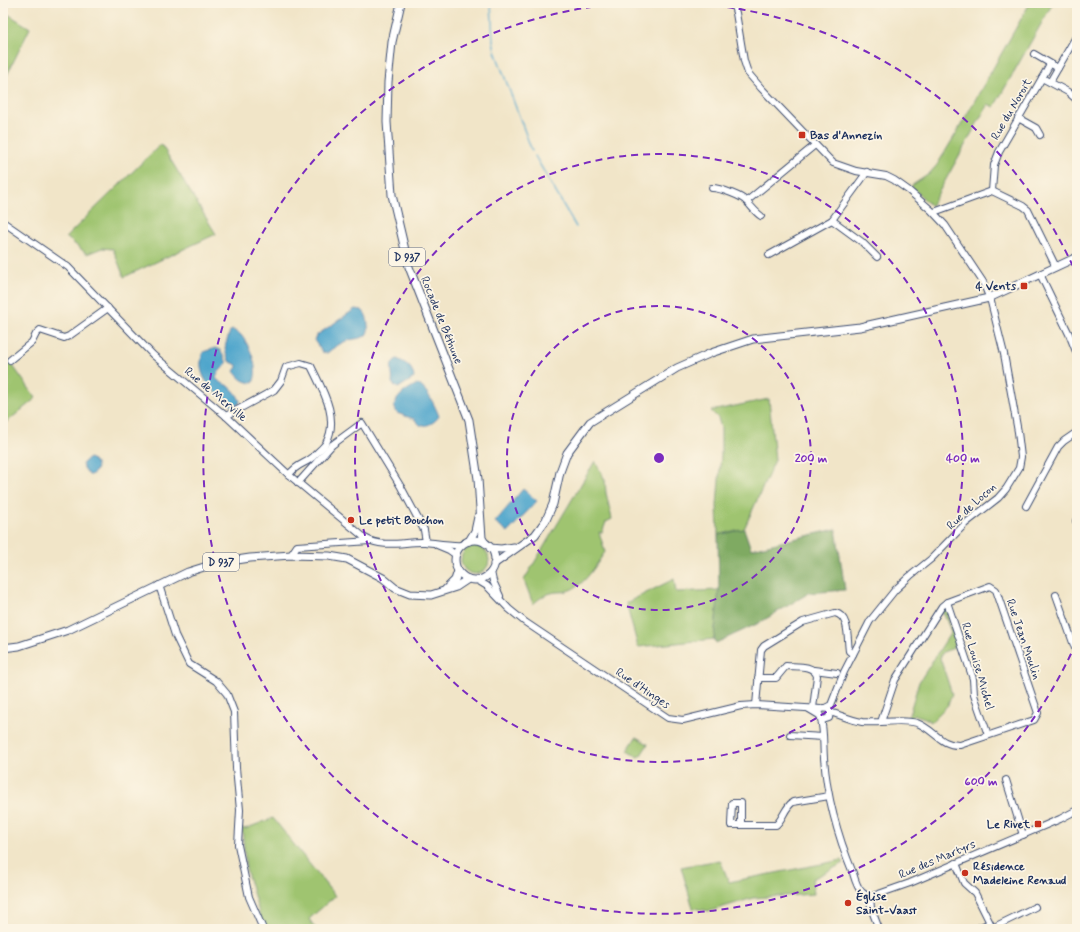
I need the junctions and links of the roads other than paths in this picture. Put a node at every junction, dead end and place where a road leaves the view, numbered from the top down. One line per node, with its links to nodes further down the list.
1 (401, 3): 34 (main road, Rocade de Béthune / D 937)
2 (733, 3): 12 (street, Rue de Locon)
3 (1076, 39): 6 (street)
4 (1034, 54): 5 (street)
5 (1050, 64): 6 (street); 7 (street)
6 (1058, 68): 8 (street)
7 (1042, 78): 8 (street, Rue du Noroit); 10 (street, Rue du Noroit)
8 (1050, 82): 9 (street, Rue du Noroit)
9 (1077, 100)
10 (1018, 118): 11 (street); 15 (street, Rue du Noroit)
11 (1040, 135)
12 (815, 145): 13 (street, Rue de Locon); 16 (street)
13 (867, 172): 17 (street, Rue de Locon); 19 (street)
14 (712, 188): 16 (street)
15 (992, 191): 17 (street); 24 (street)
16 (746, 201): 18 (street)
17 (933, 211): 26 (street, Rue de Locon)
18 (761, 216)
19 (832, 220): 21 (street); 22 (street)
20 (3, 222): 27 (street, Rue de Merville)
21 (769, 255)
22 (877, 257)
23 (1077, 257): 24 (main road)
24 (1056, 267): 25 (main road)
25 (1040, 274): 26 (main road); 28 (street)
26 (989, 298): 39 (main road); 55 (street, Rue de Locon)
27 (108, 308): 29 (street); 30 (street, Rue de Merville)
28 (1077, 354)
29 (10, 360)
30 (226, 416): 32 (street, Rue de Merville); 32 (street)
31 (1077, 432): 35 (street)
32 (289, 476): 33 (street, Rue de Merville)
33 (298, 483): 37 (street, Rue de Merville); 38 (street)
34 (481, 501): 36 (main road, Rocade de Béthune / D 937); 41 (main road, Rocade de Béthune / D 937)
35 (1026, 506)
36 (469, 541): 40 (main road); 41 (main road)
37 (370, 542): 38 (street, Rue de Merville); 42 (street)
38 (429, 543): 40 (street, Rue de Merville); 43 (street, Rue de Merville)
39 (525, 543): 41 (main road); 44 (main road)
40 (462, 545): 43 (main road)
41 (488, 545): 44 (main road)
42 (291, 555): 49 (main road, D 937); 50 (main road, D 937)
43 (456, 555): 45 (main road)
44 (494, 564): 46 (main road)
45 (458, 571): 47 (main road); 50 (main road)
46 (491, 572): 48 (main road); 53 (street, Rue d'Hinges)
47 (468, 579): 48 (main road); 50 (main road, D 937)
48 (477, 580): 53 (street, Rue d'Hinges)
49 (159, 585): 54 (main road, D 937); 76 (street)
50 (446, 590)
51 (1056, 595): 56 (street)
52 (947, 602): 63 (street, Rue Jean Moulin); 65 (street, Rue Louise Michel); 65 (street, Rue Jean Moulin)
53 (509, 609): 60 (street, Rue d'Hinges)
54 (3, 648)
55 (853, 654): 59 (street); 62 (street, Rue de Locon)
56 (1077, 654)
57 (814, 670): 58 (street); 59 (street); 61 (street)
58 (837, 673)
59 (758, 678): 60 (street)
60 (756, 705): 61 (street, Rue d'Hinges)
61 (811, 708): 62 (street, Rue d'Hinges)
62 (825, 714): 63 (street, Rue Jean Moulin); 66 (street)
63 (881, 722): 65 (street, Rue Jean Moulin)
64 (790, 735): 66 (street)
65 (988, 735)
66 (824, 737): 68 (street)
67 (1006, 780): 71 (street)
68 (829, 796): 70 (street); 73 (street)
69 (1077, 810): 71 (street, Rue des Martyrs)
70 (741, 825)
71 (1023, 835): 72 (street, Rue des Martyrs)
72 (956, 863): 73 (street, Rue des Martyrs); 75 (street)
73 (870, 897): 77 (street)
74 (1035, 907): 75 (street)
75 (990, 927): 78 (street)
76 (263, 929)
77 (879, 929)
78 (976, 929)

